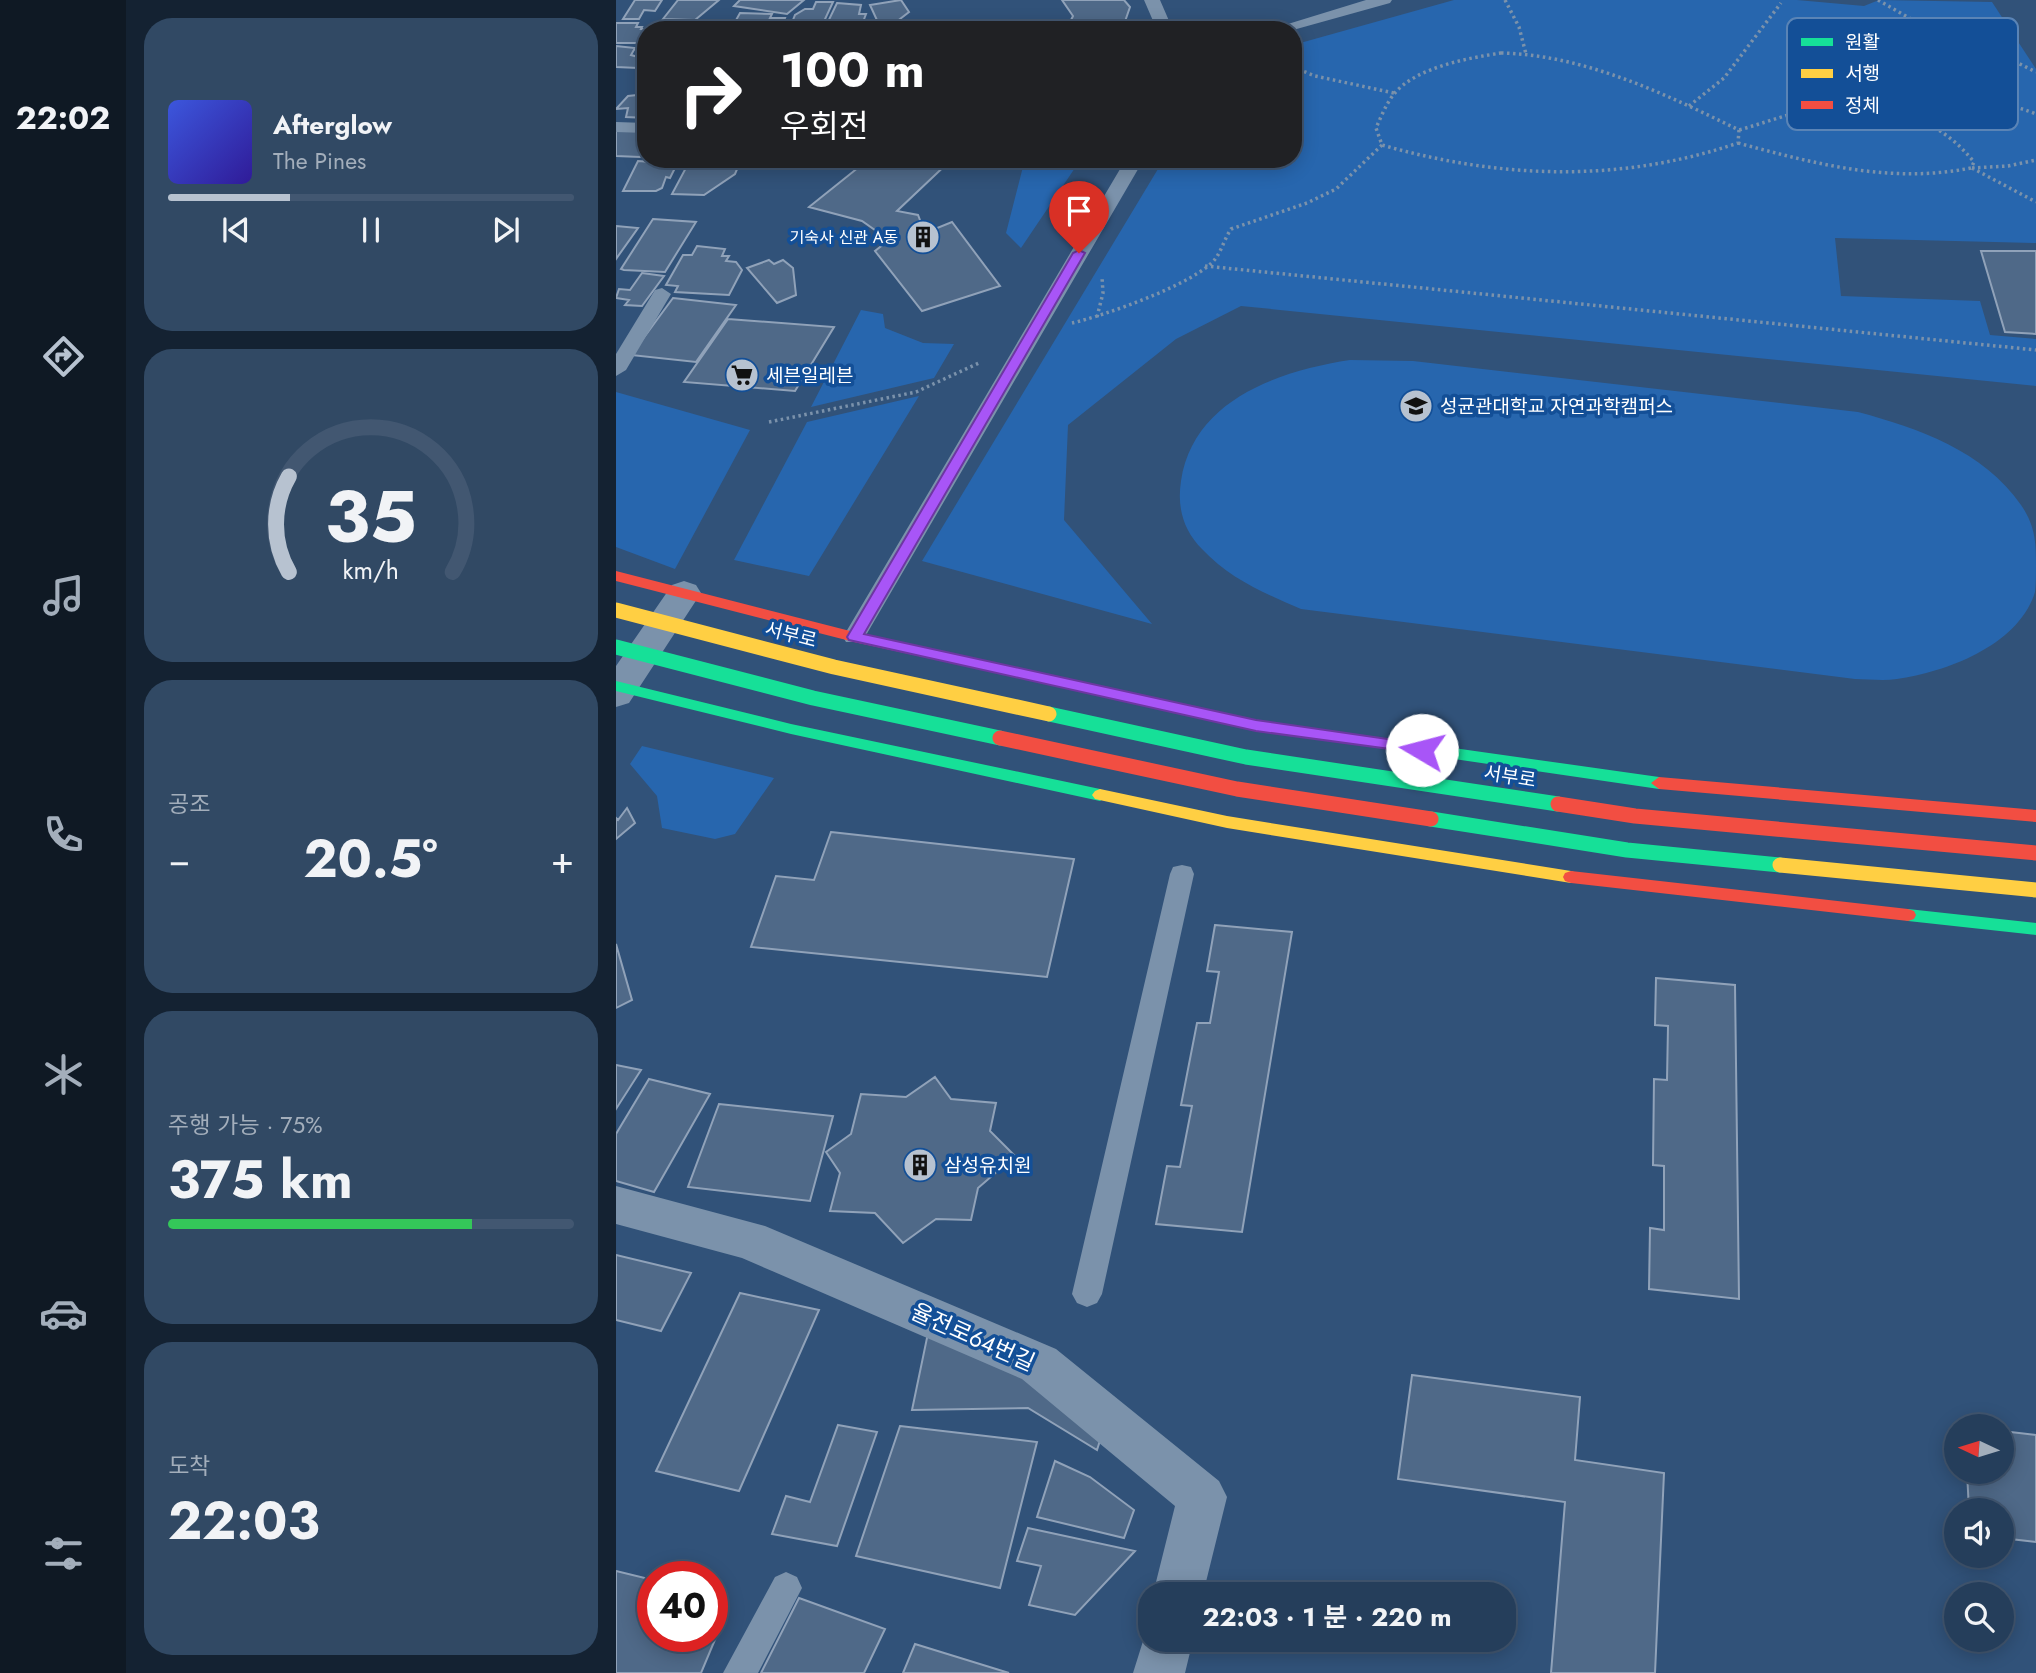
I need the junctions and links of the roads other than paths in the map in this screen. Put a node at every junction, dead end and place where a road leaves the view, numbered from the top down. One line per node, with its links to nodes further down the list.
1 (1152, 0): 3 (lane)
2 (1384, 0): 4 (lane)
3 (1161, 21)
4 (1302, 23)
5 (616, 127): 6 (lane)
6 (637, 128)
7 (1130, 168): 13 (lane)
8 (662, 294): 9 (lane)
9 (616, 370)
10 (616, 576): 11 (street, 서부로)
11 (684, 593): 13 (street, 서부로); 15 (street)
12 (616, 610): 17 (street, 서부로, bridge)
13 (855, 637): 16 (street, 서부로)
14 (616, 647): 19 (street, bridge)
15 (618, 689): 20 (street)
16 (2036, 816)
17 (2036, 853)
18 (1182, 874): 22 (lane)
19 (2036, 890)
20 (2036, 929)
21 (616, 1205): 23 (street, 율전로64번길)
22 (1087, 1294)
23 (1181, 1582)
24 (786, 1588): 26 (lane)
25 (1164, 1652): 27 (street)
26 (740, 1673)
27 (1158, 1673)

